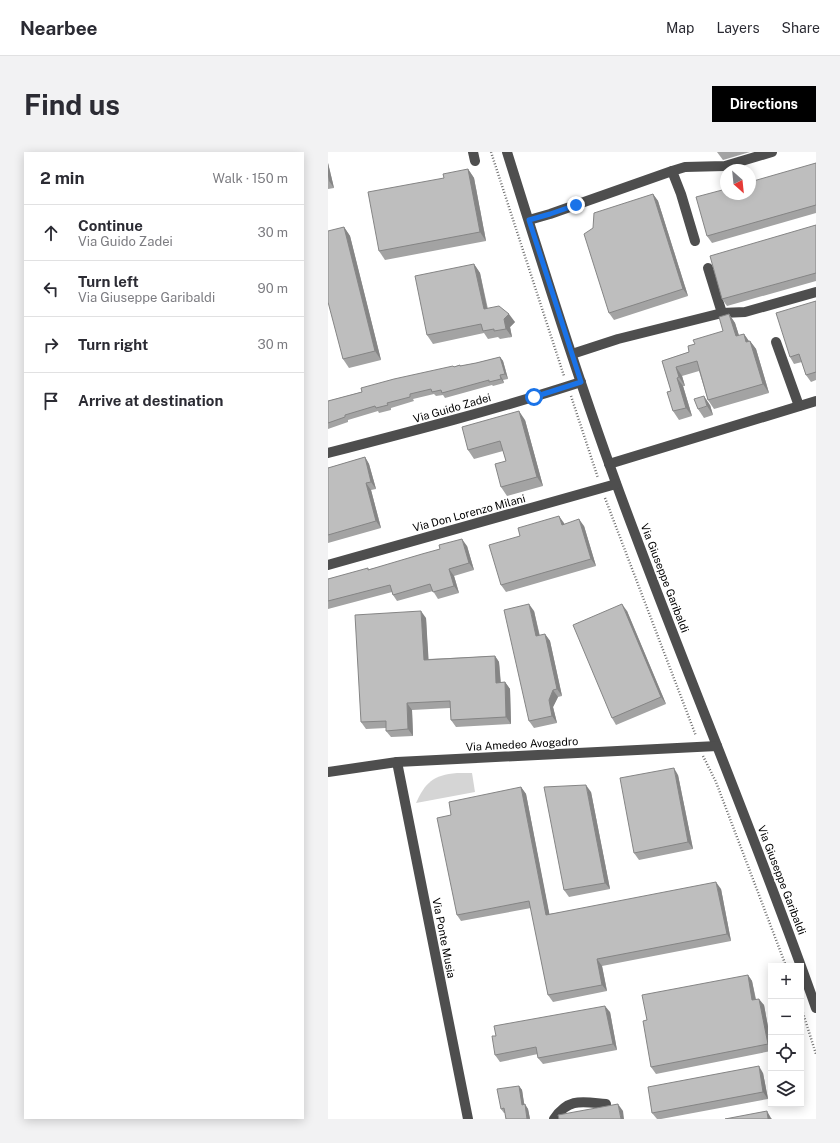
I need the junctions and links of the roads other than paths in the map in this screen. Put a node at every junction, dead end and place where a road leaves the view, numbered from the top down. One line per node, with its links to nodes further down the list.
1 (507, 152): 4 (street, Via Giuseppe Garibaldi)
2 (772, 152): 3 (street)
3 (672, 171): 4 (street); 5 (street)
4 (529, 220): 10 (street, Via Giuseppe Garibaldi)
5 (695, 241)
6 (708, 268): 8 (street)
7 (816, 292): 8 (street)
8 (722, 313): 10 (street)
9 (776, 342): 13 (street)
10 (572, 354): 11 (street, Via Giuseppe Garibaldi)
11 (581, 382): 14 (street, Via Guido Zadei); 15 (street, Via Giuseppe Garibaldi)
12 (816, 400): 13 (street)
13 (799, 406): 15 (street)
14 (328, 454)
15 (609, 464): 16 (street, Via Giuseppe Garibaldi)
16 (616, 484): 17 (street, Via Don Lorenzo Milani); 18 (street, Via Giuseppe Garibaldi)
17 (328, 565)
18 (717, 746): 19 (street, Via Amedeo Avogadro); 21 (street, Via Giuseppe Garibaldi)
19 (396, 762): 20 (street, Via Amedeo Avogadro); 23 (street, Via Ponte Musia)
20 (328, 772)
21 (816, 1008)
22 (606, 1104): 24 (street)
23 (468, 1119)
24 (554, 1119)

